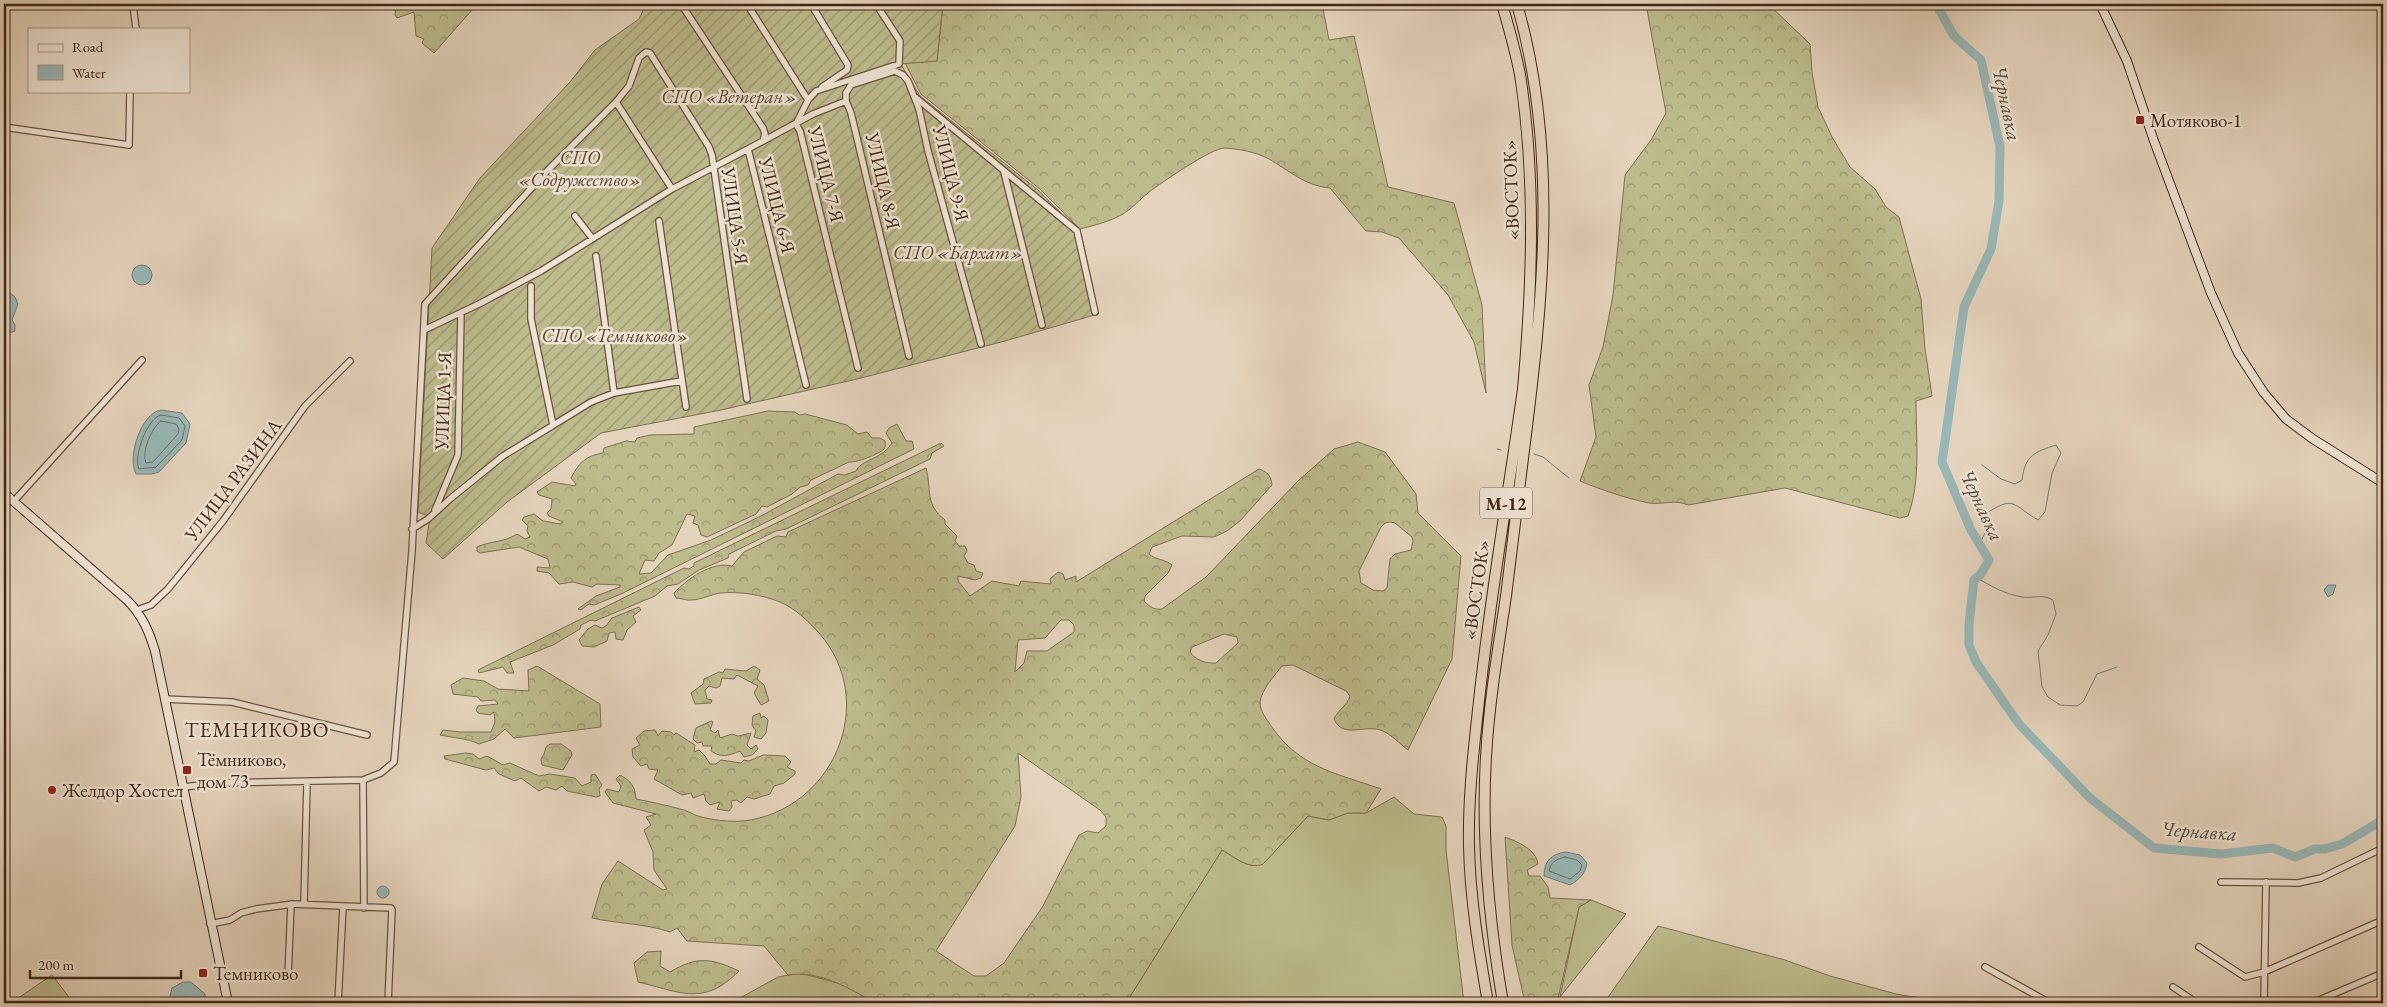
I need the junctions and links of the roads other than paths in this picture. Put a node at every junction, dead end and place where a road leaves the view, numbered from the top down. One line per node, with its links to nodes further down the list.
1 (133, 4): 9 (street)
2 (681, 4): 18 (street, УЛИЦА 6-Я)
3 (747, 4): 13 (street, УЛИЦА 7-Я)
4 (811, 4): 10 (street)
5 (876, 4): 10 (street)
6 (1502, 4): 72 (highway, «ВОСТОК» / М-12)
7 (1517, 4): 73 (highway, «ВОСТОК» / М-12)
8 (2100, 4): 43 (street)
9 (136, 28)
10 (816, 91): 13 (street)
11 (130, 92): 17 (street)
12 (915, 97): 14 (street, УЛИЦА 9-Я); 21 (street); 32 (street, УЛИЦА 9-Я)
13 (808, 100): 16 (street, УЛИЦА 7-Я)
14 (846, 101): 16 (street); 33 (street, УЛИЦА 8-Я)
15 (616, 102): 20 (street, УЛИЦА 5-Я); 22 (street); 31 (street)
16 (796, 124): 18 (street); 36 (street, УЛИЦА 7-Я)
17 (4, 127)
18 (763, 141): 19 (street, УЛИЦА 6-Я)
19 (748, 149): 20 (street); 38 (street, УЛИЦА 6-Я)
20 (714, 167): 22 (street); 40 (street, УЛИЦА 5-Я)
21 (1004, 172): 28 (street); 30 (street)
22 (672, 188): 25 (street)
23 (576, 216): 25 (street)
24 (659, 221): 37 (street)
25 (592, 238): 29 (street)
26 (596, 256): 39 (street)
27 (531, 286): 42 (street)
28 (1095, 312)
29 (461, 313): 31 (street); 46 (street, УЛИЦА 1-Я)
30 (1042, 325)
31 (424, 330): 47 (street)
32 (981, 344)
33 (909, 356)
34 (142, 360): 45 (street)
35 (350, 361): 48 (street, УЛИЦА РАЗИНА)
36 (858, 368)
37 (682, 381): 39 (street); 41 (street)
38 (806, 385)
39 (614, 393): 42 (street)
40 (747, 399)
41 (686, 407)
42 (553, 425): 46 (street)
43 (2383, 483)
44 (4, 493): 45 (street)
45 (14, 502): 48 (street)
46 (433, 514): 47 (street)
47 (412, 529): 51 (street)
48 (137, 610): 49 (street)
49 (164, 699): 50 (street); 53 (street)
50 (367, 735)
51 (363, 780): 52 (street); 60 (street)
52 (307, 782): 53 (street); 58 (street)
53 (183, 787): 62 (street)
54 (2383, 848): 56 (street)
55 (2221, 882): 56 (street)
56 (2266, 882): 65 (street)
57 (291, 904): 58 (street); 62 (street); 67 (street)
58 (304, 904): 59 (street)
59 (343, 907): 60 (street); 70 (street)
60 (364, 908): 71 (street)
61 (2383, 920): 65 (street)
62 (210, 924): 69 (street)
63 (2198, 947): 65 (street)
64 (1986, 967): 74 (street)
65 (2264, 972): 76 (street)
66 (2383, 973): 77 (street)
67 (288, 978)
68 (2173, 987): 75 (street)
69 (228, 1003)
70 (338, 1003)
71 (388, 1003)
72 (1488, 1003)
73 (1503, 1003)
74 (2050, 1003)
75 (2197, 1003)
76 (2264, 1003)
77 (2312, 1003)

